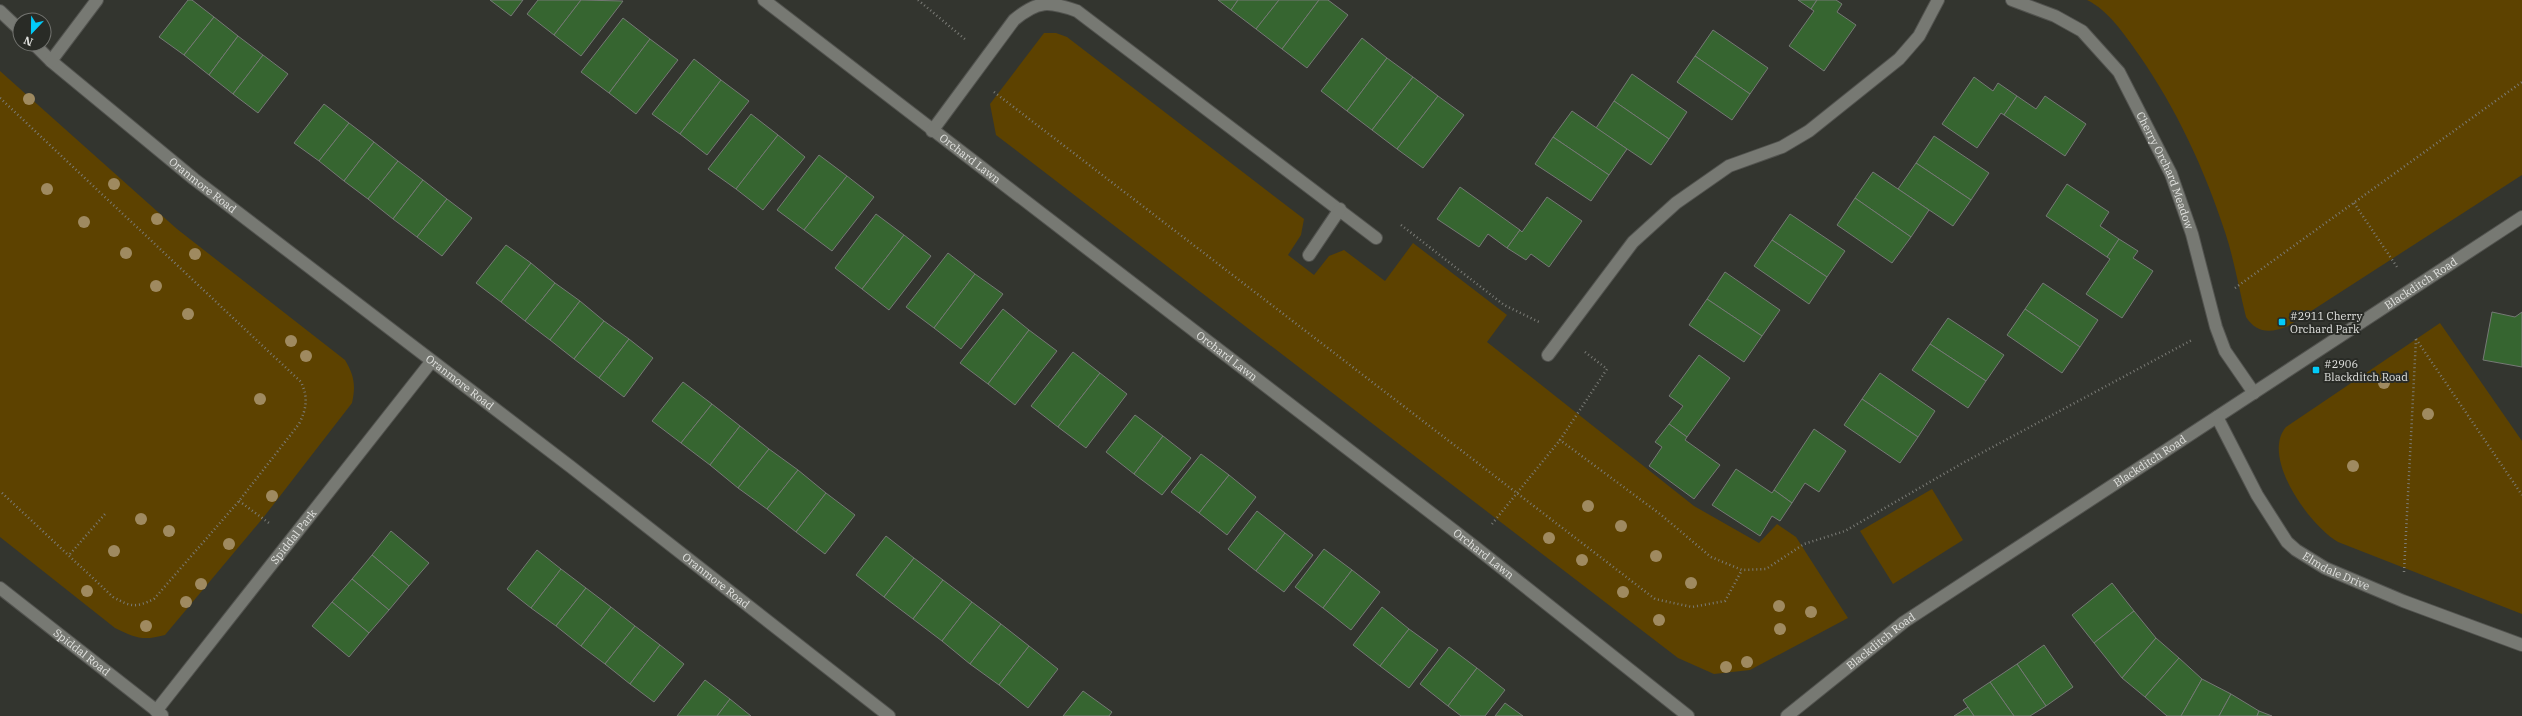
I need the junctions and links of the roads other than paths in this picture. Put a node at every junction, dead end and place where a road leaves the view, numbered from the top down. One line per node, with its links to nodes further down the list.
1 (97, 0): 8 (street)
2 (764, 0): 9 (street, Orchard Lawn)
3 (1938, 0): 14 (street)
4 (2012, 0): 16 (street, Cherry Orchard Meadow)
5 (0, 11): 6 (street)
6 (12, 22)
7 (42, 52): 8 (street, Oranmore Road)
8 (51, 61): 15 (street, Oranmore Road)
9 (932, 131): 10 (street); 22 (street, Orchard Lawn)
10 (1340, 209): 12 (street); 13 (street)
11 (2522, 217): 16 (street, Blackditch Road)
12 (1376, 238)
13 (1309, 254)
14 (1548, 355)
15 (431, 362): 20 (street, Spiddal Park); 21 (street, Oranmore Road)
16 (2254, 393): 17 (street, Blackditch Road)
17 (2217, 417): 19 (street, Elmdale Drive); 23 (street, Blackditch Road)
18 (0, 588): 20 (street, Spiddal Road)
19 (2522, 646)
20 (160, 713)
21 (889, 716)
22 (1688, 716)
23 (1787, 716)

